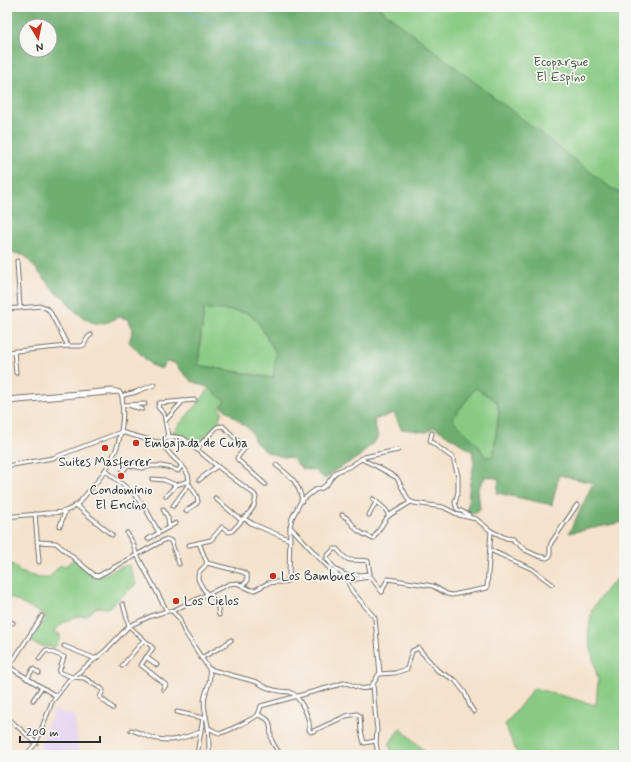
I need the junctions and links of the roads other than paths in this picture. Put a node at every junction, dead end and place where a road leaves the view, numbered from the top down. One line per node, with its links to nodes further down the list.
1 (17, 261): 2 (street)
2 (20, 308): 3 (street); 5 (street)
3 (7, 309)
4 (91, 334): 5 (street)
5 (68, 346): 6 (street)
6 (14, 351): 7 (street); 8 (street)
7 (7, 352)
8 (16, 373)
9 (154, 385): 10 (street)
10 (120, 394): 11 (street); 15 (street)
11 (7, 400)
12 (195, 400): 13 (street)
13 (183, 402): 18 (street); 18 (street)
14 (145, 404): 16 (street)
15 (123, 405): 16 (street); 19 (street)
16 (129, 405): 17 (street)
17 (142, 409)
18 (166, 420): 21 (street)
19 (121, 432): 22 (street); 27 (street); 30 (street)
20 (432, 433): 53 (street)
21 (168, 436): 22 (street); 23 (street)
22 (162, 442): 28 (street)
23 (196, 448): 29 (street); 35 (street)
24 (398, 450): 25 (street)
25 (361, 459): 39 (street); 40 (street)
26 (276, 465): 39 (street)
27 (7, 466)
28 (182, 466): 31 (street); 34 (street)
29 (217, 466): 33 (street); 47 (street)
30 (106, 470): 41 (street); 62 (street)
31 (122, 472)
32 (152, 479): 36 (street)
33 (199, 480)
34 (189, 484): 36 (street); 43 (street); 45 (street)
35 (265, 484)
36 (176, 485): 37 (street)
37 (166, 496)
38 (215, 498): 54 (street)
39 (302, 500): 59 (street)
40 (411, 502): 52 (street); 53 (street)
41 (76, 505): 46 (street); 63 (street)
42 (577, 505): 60 (street)
43 (173, 506)
44 (163, 509): 58 (street)
45 (186, 511)
46 (65, 512): 48 (street); 57 (street)
47 (250, 512): 54 (street); 55 (street)
48 (35, 514): 51 (street); 66 (street)
49 (342, 515): 52 (street)
50 (369, 515): 52 (street)
51 (7, 516)
52 (389, 516)
53 (468, 518): 60 (street)
54 (242, 519): 55 (street); 67 (street)
55 (250, 522): 65 (street)
56 (176, 524): 58 (street)
57 (60, 526)
58 (169, 527): 62 (street)
59 (290, 527): 65 (street); 74 (street)
60 (491, 531): 69 (street)
61 (127, 533): 70 (street)
62 (159, 533): 64 (street)
63 (112, 535)
64 (148, 539)
65 (290, 540): 77 (street)
66 (37, 542): 70 (street); 71 (street)
67 (199, 543): 68 (street); 72 (street)
68 (189, 545)
69 (490, 550): 75 (street); 76 (street)
70 (137, 555): 73 (street); 80 (street)
71 (39, 562)
72 (207, 563): 77 (street); 78 (street)
73 (179, 564)
74 (335, 571): 74 (street); 75 (street)
75 (346, 579): 99 (street)
76 (552, 584)
77 (242, 585): 78 (street)
78 (209, 593): 81 (street); 82 (street)
79 (123, 604): 86 (street)
80 (167, 611): 81 (street); 86 (street)
81 (172, 611): 92 (street)
82 (219, 615)
83 (42, 616): 96 (street)
84 (7, 620): 85 (street)
85 (12, 623)
86 (129, 626): 87 (street); 93 (street)
87 (144, 640): 90 (street); 95 (street)
88 (231, 640): 92 (street)
89 (64, 646): 93 (street)
90 (146, 657): 94 (street); 104 (street)
91 (39, 658): 100 (street)
92 (201, 658): 97 (street)
93 (96, 659): 100 (street)
94 (157, 665)
95 (122, 666)
96 (8, 668): 101 (street)
97 (209, 670): 106 (street); 113 (street)
98 (40, 673): 101 (street)
99 (380, 674): 102 (street); 110 (street)
100 (72, 677): 105 (street); 108 (street)
101 (27, 679): 103 (street)
102 (374, 683): 106 (street); 118 (street)
103 (42, 687): 105 (street); 107 (street)
104 (163, 690)
105 (56, 696): 119 (street)
106 (296, 696): 112 (street); 118 (street)
107 (33, 700)
108 (113, 708)
109 (177, 712): 113 (street)
110 (474, 712)
111 (12, 715): 114 (street)
112 (258, 715): 115 (street); 123 (street)
113 (204, 717): 115 (street); 117 (street)
114 (8, 719): 119 (street)
115 (208, 728): 122 (street)
116 (131, 730): 117 (street)
117 (200, 732): 121 (street)
118 (376, 741): 124 (street)
119 (36, 743): 120 (street)
120 (26, 755)
121 (197, 755)
122 (209, 755)
123 (282, 755)
124 (378, 755)

